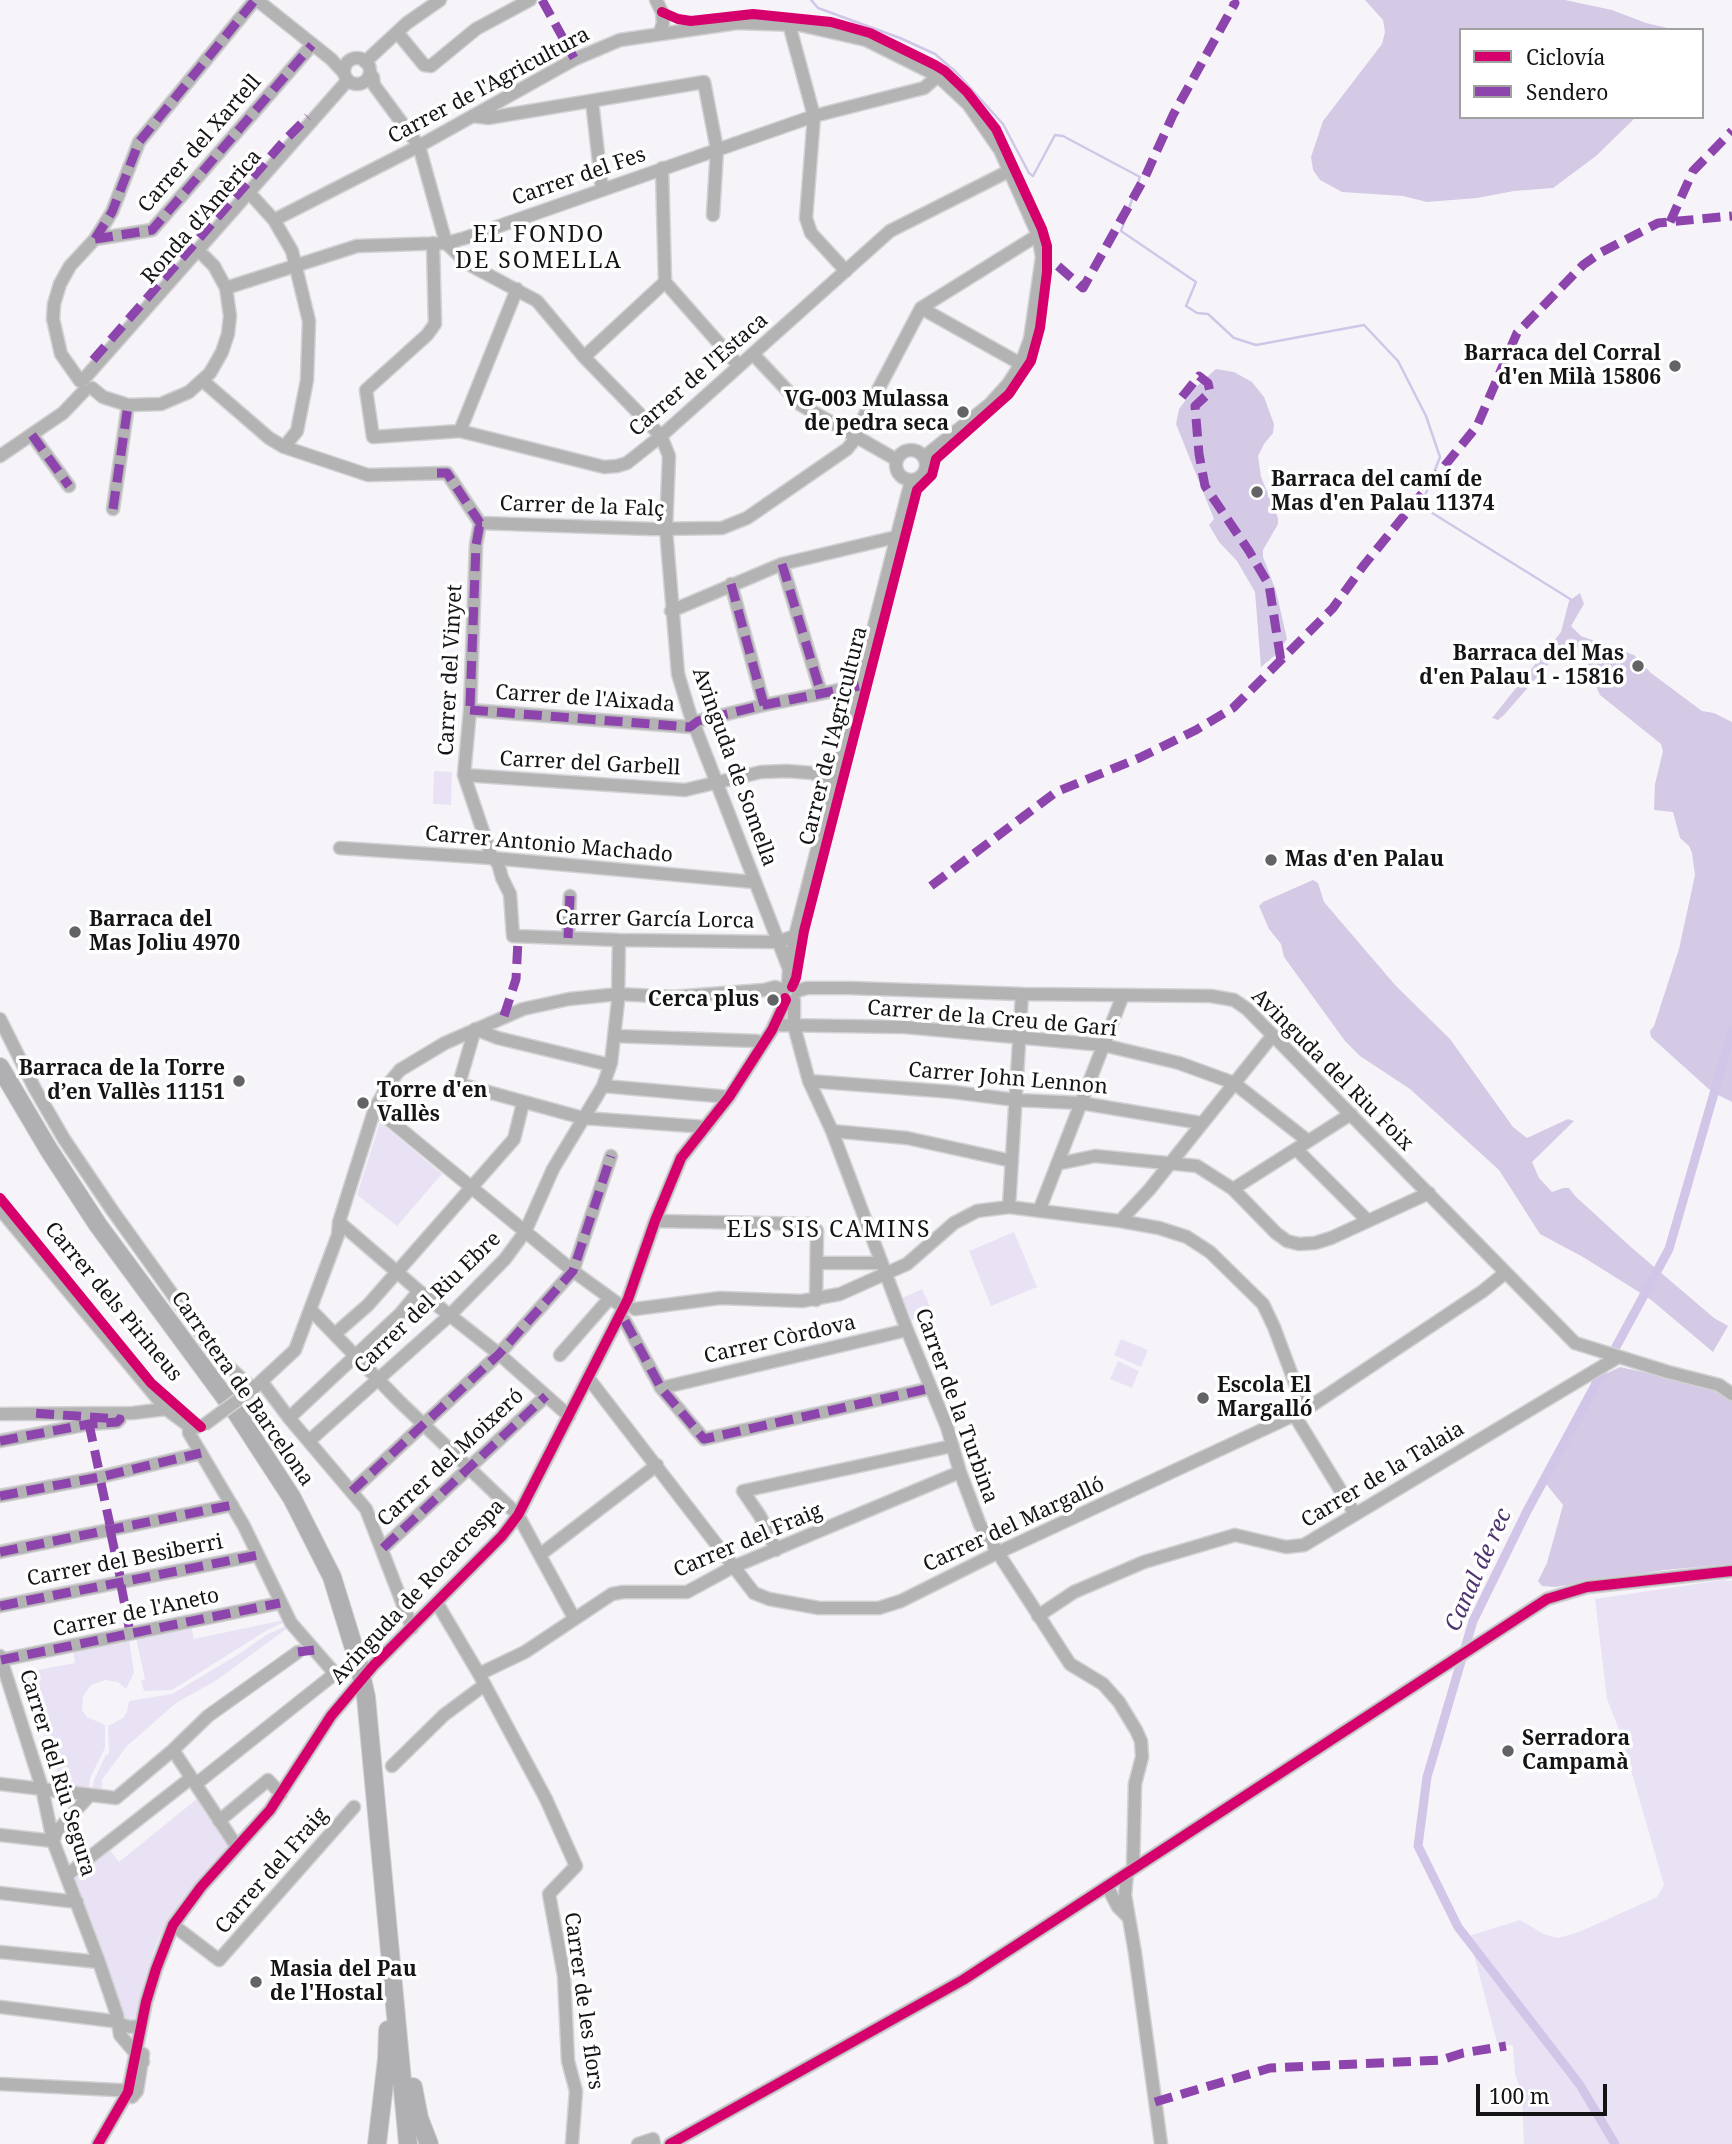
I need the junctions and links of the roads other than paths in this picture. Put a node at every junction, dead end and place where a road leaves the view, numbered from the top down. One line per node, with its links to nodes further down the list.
1 (256, 0): 10 (street); 25 (street)
2 (440, 0): 5 (street, Ronda d'Amèrica)
3 (530, 0): 9 (street)
4 (659, 6): 7 (street); 8 (street)
5 (420, 15): 9 (street, Ronda d'Amèrica); 11 (street, Ronda d'Amèrica)
6 (789, 24): 7 (street, Carrer de l'Agricultura); 12 (street, Carrer de l'Agricultura); 15 (street)
7 (685, 29): 8 (street, Carrer de l'Agricultura)
8 (660, 32): 14 (street, Carrer de l'Agricultura)
9 (401, 37): 11 (street, Ronda d'Amèrica)
10 (312, 45): 11 (street); 25 (street, Carrer del Xartell)
11 (360, 74): 16 (street); 21 (street, Ronda d'Amèrica); 39 (street, Ronda d'Amèrica)
12 (938, 76): 15 (street, Carrer del Fes); 19 (street, Carrer de l'Agricultura)
13 (592, 100): 14 (street); 17 (street); 20 (street)
14 (473, 116): 16 (street, Carrer de l'Agricultura)
15 (814, 116): 17 (street, Carrer del Fes); 29 (street)
16 (419, 146): 23 (street, Carrer de l'Agricultura); 26 (street)
17 (717, 149): 18 (street, Carrer del Fes); 22 (street)
18 (662, 168): 20 (street, Carrer del Fes); 30 (street)
19 (1009, 171): 24 (street, Carrer de l'Agricultura); 29 (street, Carrer de l'Estaca)
20 (602, 189): 26 (street, Carrer del Fes)
21 (254, 198): 23 (street); 27 (street, Ronda d'Amèrica)
22 (713, 215)
23 (274, 220): 28 (street)
24 (1038, 234): 33 (street); 36 (street, Carrer de l'Agricultura)
25 (95, 239): 39 (street)
26 (439, 243): 28 (street, Carrer del Fes); 32 (street); 41 (street, Carrer de l'Estaca)
27 (204, 256): 31 (street); 39 (street, Ronda d'Amèrica)
28 (296, 264): 31 (street, Carrer del Fes); 45 (street)
29 (846, 271): 34 (street, Carrer de l'Estaca)
30 (665, 282): 35 (street); 37 (street)
31 (226, 288): 38 (street)
32 (517, 289): 35 (street); 41 (street)
33 (921, 308): 36 (street); 44 (street)
34 (753, 354): 37 (street, Carrer de l'Estaca); 44 (street)
35 (584, 357): 43 (street)
36 (1021, 364): 48 (street, Carrer de l'Agricultura)
37 (739, 366): 43 (street, Carrer de l'Estaca)
38 (203, 381): 40 (street); 45 (street, Carrer de la Falç)
39 (85, 385): 40 (street); 42 (street, Ronda d'Amèrica); 46 (street, Ronda d'Amèrica)
40 (128, 405): 52 (street)
41 (460, 431): 43 (street, Carrer de l'Estaca)
42 (32, 436): 47 (street, Ronda d'Amèrica); 51 (street)
43 (661, 436): 54 (street, Avinguda de Somella)
44 (856, 438): 49 (street); 54 (street, Carrer de la Falç)
45 (284, 447): 53 (street, Carrer de la Falç)
46 (0, 450)
47 (0, 456)
48 (924, 457): 49 (street); 50 (street)
49 (897, 460): 50 (street)
50 (911, 481): 55 (street, Carrer de l'Agricultura)
51 (69, 486)
52 (113, 509)
53 (480, 523): 54 (street, Carrer de la Falç); 62 (street, Carrer del Vinyet)
54 (666, 529): 58 (street, Avinguda de Somella)
55 (896, 537): 56 (street); 59 (street, Carrer de l'Agricultura)
56 (782, 564): 57 (street); 60 (street)
57 (731, 584): 58 (street); 61 (street)
58 (671, 611): 63 (street, Avinguda de Somella)
59 (859, 686): 60 (street, Carrer de l'Aixada); 65 (street, Carrer de l'Agricultura)
60 (821, 693): 61 (street, Carrer de l'Aixada)
61 (764, 705): 63 (street, Carrer de l'Aixada)
62 (470, 710): 63 (street, Carrer de l'Aixada); 64 (street, Carrer del Vinyet)
63 (694, 724): 66 (street, Avinguda de Somella)
64 (465, 773): 66 (street, Carrer del Garbell); 68 (street, Carrer del Vinyet)
65 (835, 782): 66 (street, Carrer del Garbell); 72 (street, Carrer de l'Agricultura)
66 (717, 784): 69 (street, Avinguda de Somella)
67 (340, 848): 68 (street, Carrer Antonio Machado)
68 (492, 858): 69 (street, Carrer Antonio Machado); 71 (street, Carrer del Vinyet)
69 (754, 882): 75 (street, Avinguda de Somella)
70 (570, 897): 73 (street)
71 (513, 936): 73 (street, Carrer García Lorca)
72 (796, 936): 75 (street, Carrer García Lorca); 77 (street, Carrer de l'Agricultura)
73 (568, 938): 74 (street, Carrer García Lorca)
74 (619, 940): 75 (street, Carrer García Lorca); 76 (street, Carrer del Riu Ebre)
75 (777, 942): 77 (street, Avinguda de Somella)
76 (619, 994): 77 (street, Avinguda del Riu Foix); 83 (street, Avinguda del Riu Foix); 85 (street, Carrer del Riu Ebre)
77 (791, 994): 78 (street, Avinguda del Riu Foix); 81 (street, Avinguda de Rocacrespa); 82 (street, Carrer de la Turbina)
78 (1022, 994): 79 (street, Avinguda del Riu Foix); 86 (street)
79 (1123, 995): 84 (street, Avinguda del Riu Foix); 88 (street)
80 (0, 1019): 140 (street)
81 (776, 1022): 82 (street, Carrer de la Creu de Garí); 87 (street, Avinguda de Rocacrespa)
82 (794, 1026): 86 (street, Carrer de la Creu de Garí); 91 (street, Carrer de la Turbina)
83 (475, 1028): 89 (street); 96 (street); 98 (street, Avinguda del Riu Foix)
84 (1273, 1035): 92 (street); 99 (street, Avinguda del Riu Foix)
85 (614, 1036): 87 (street); 89 (street, Carrer del Riu Ebre)
86 (1020, 1038): 88 (street, Carrer de la Creu de Garí); 95 (street)
87 (763, 1044): 94 (street, Avinguda de Rocacrespa)
88 (1104, 1045): 92 (street, Carrer de la Creu de Garí); 97 (street)
89 (610, 1065): 93 (street, Carrer del Riu Ebre)
90 (0, 1067): 202 (highway, Carretera de Barcelona, bridge)
91 (809, 1081): 95 (street, Carrer John Lennon); 103 (street, Carrer de la Turbina)
92 (1234, 1083): 101 (street); 104 (street, Carrer de la Creu de Garí)
93 (603, 1086): 94 (street); 100 (street, Carrer del Riu Ebre)
94 (729, 1097): 102 (street, Avinguda de Rocacrespa)
95 (1016, 1100): 97 (street, Carrer John Lennon); 107 (street)
96 (523, 1103): 100 (street); 110 (street)
97 (1081, 1103): 101 (street, Carrer John Lennon); 108 (street)
98 (375, 1108): 110 (street); 118 (street, Avinguda del Riu Foix)
99 (1351, 1114): 104 (street); 112 (street, Avinguda del Riu Foix)
100 (583, 1118): 102 (street); 120 (street, Carrer del Riu Ebre)
101 (1202, 1123): 109 (street)
102 (706, 1126): 117 (street, Avinguda de Rocacrespa)
103 (832, 1131): 107 (street); 122 (street, Carrer de la Turbina)
104 (1308, 1141): 105 (street)
105 (1296, 1149): 111 (street); 116 (street)
106 (611, 1156): 124 (street)
107 (1012, 1161): 113 (street)
108 (1057, 1164): 109 (street); 115 (street)
109 (1170, 1164): 111 (street); 119 (street)
110 (470, 1188): 120 (street); 123 (street)
111 (1233, 1189): 116 (street)
112 (1429, 1193): 116 (street); 125 (street, Avinguda del Riu Foix)
113 (1009, 1208): 115 (street); 122 (street)
114 (0, 1209): 145 (street, Carrer dels Pirineus)
115 (1039, 1211): 119 (street)
116 (1367, 1220)
117 (655, 1221): 121 (street); 130 (street, Avinguda de Rocacrespa)
118 (339, 1222): 123 (street); 129 (street, Avinguda del Riu Foix)
119 (1121, 1222): 147 (street)
120 (524, 1232): 124 (street); 131 (street, Carrer del Riu Ebre)
121 (817, 1264): 122 (street); 128 (street)
122 (883, 1267): 128 (street); 132 (street, Carrer de la Turbina)
123 (398, 1271): 126 (street); 133 (street)
124 (573, 1271): 127 (street); 134 (street)
125 (1505, 1273): 137 (street, Avinguda del Riu Foix); 147 (street, Carrer del Margalló)
126 (419, 1291): 131 (street); 136 (street)
127 (610, 1299): 130 (street); 135 (street)
128 (816, 1300): 130 (street)
129 (311, 1310): 133 (street); 140 (street, Avinguda del Riu Foix)
130 (626, 1312): 139 (street, Avinguda de Rocacrespa); 141 (street)
131 (450, 1315): 134 (street); 138 (street, Carrer del Riu Ebre)
132 (907, 1330): 141 (street, Carrer Còrdova); 142 (street, Carrer de la Turbina)
133 (336, 1333): 136 (street)
134 (499, 1354): 144 (street); 151 (street)
135 (560, 1355)
136 (357, 1356): 138 (street); 150 (street)
137 (1618, 1357): 143 (street, Avinguda del Riu Foix); 163 (street, Carrer de la Talaia)
138 (379, 1379): 151 (street); 154 (street, Carrer del Riu Ebre)
139 (589, 1379): 149 (street, Avinguda de Rocacrespa); 157 (street, Carrer del Margalló)
140 (257, 1386): 150 (street); 152 (street, Avinguda del Riu Foix, bridge)
141 (661, 1388): 142 (street)
142 (931, 1388): 155 (street, Carrer de la Turbina)
143 (1732, 1394)
144 (546, 1396): 149 (street); 158 (street, Carrer del Moixeró)
145 (166, 1409): 146 (street); 152 (street, Carrer dels Pirineus)
146 (32, 1413): 148 (street); 153 (street)
147 (1300, 1413): 163 (street); 168 (street, Carrer del Margalló)
148 (0, 1414)
149 (569, 1416): 164 (street, Avinguda de Rocacrespa)
150 (289, 1418): 154 (street)
151 (424, 1423): 158 (street); 160 (street)
152 (195, 1427): 156 (street)
153 (0, 1441)
154 (309, 1441): 160 (street)
155 (952, 1446): 159 (street, Carrer de la Turbina); 166 (street)
156 (201, 1453): 161 (street); 162 (street)
157 (657, 1465): 169 (street); 171 (street, Carrer del Margalló)
158 (470, 1466): 164 (street); 165 (street, Carrer del Moixeró)
159 (960, 1472): 166 (street, Carrer del Fraig); 168 (street, Carrer de la Turbina)
160 (352, 1491): 165 (street)
161 (0, 1496)
162 (232, 1504): 167 (street); 170 (street)
163 (1355, 1514): 176 (street, Carrer de la Talaia)
164 (518, 1515): 169 (street); 174 (street, Avinguda de Rocacrespa)
165 (383, 1548): 178 (street)
166 (776, 1550): 171 (street, Carrer del Fraig)
167 (0, 1552)
168 (997, 1553): 171 (street, Carrer del Margalló); 176 (street, Carrer de la Turbina)
169 (541, 1554): 177 (street)
170 (258, 1555): 173 (street); 175 (street, Carrer del Besiberri)
171 (733, 1567): 177 (street, Carrer del Fraig)
172 (1732, 1572): 194 (street)
173 (280, 1603): 180 (street, Carrer de l'Aneto); 184 (street)
174 (437, 1603): 178 (street, Avinguda de Rocacrespa); 181 (street)
175 (0, 1606)
176 (1038, 1616): 194 (street, Carrer de la Turbina)
177 (574, 1618): 181 (street, Carrer del Fraig)
178 (412, 1628): 187 (street, Avinguda de Rocacrespa)
179 (298, 1652): 182 (street)
180 (0, 1658): 186 (street, Carrer del Riu Segura)
181 (481, 1680): 183 (street, Carrer del Fraig); 215 (street, Carrer de les flors)
182 (173, 1750): 184 (street); 188 (street)
183 (391, 1766)
184 (193, 1781): 190 (street); 195 (street)
185 (0, 1784): 186 (street)
186 (42, 1788): 188 (street); 192 (street, Carrer del Riu Segura)
187 (281, 1794): 190 (street); 193 (street, Avinguda de Rocacrespa)
188 (90, 1795): 192 (street)
189 (354, 1807): 201 (street, Carrer del Fraig)
190 (219, 1821): 193 (street)
191 (0, 1835): 192 (street)
192 (53, 1841): 195 (street, Carrer del Riu Segura)
193 (237, 1847): 201 (street, Avinguda de Rocacrespa)
194 (1130, 1871): 196 (street); 199 (street, Carrer de la Turbina)
195 (67, 1875): 200 (street, Carrer del Riu Segura)
196 (1107, 1886): 198 (street); 199 (street)
197 (0, 1893): 200 (street)
198 (1088, 1898): 199 (street); 218 (street)
199 (1121, 1901): 219 (street, Carrer de la Turbina)
200 (77, 1902): 204 (street, Carrer del Riu Segura)
201 (173, 1925): 207 (street, Avinguda de Rocacrespa)
202 (390, 1946): 212 (highway); 213 (highway, Carretera de Barcelona); 214 (highway)
203 (0, 1952): 204 (street)
204 (99, 1962): 206 (street, Carrer del Riu Segura)
205 (0, 2007): 206 (street)
206 (116, 2021): 207 (street); 208 (street, Carrer del Riu Segura)
207 (141, 2026): 208 (street, Avinguda de Rocacrespa)
208 (139, 2058): 210 (street, Avinguda de Rocacrespa)
209 (0, 2084): 210 (street)
210 (133, 2092): 211 (street, Avinguda de Rocacrespa)
211 (98, 2144)
212 (377, 2144)
213 (408, 2144)
214 (429, 2144)
215 (572, 2144)
216 (638, 2144): 217 (street)
217 (654, 2144)
218 (670, 2144)
219 (1161, 2144)

